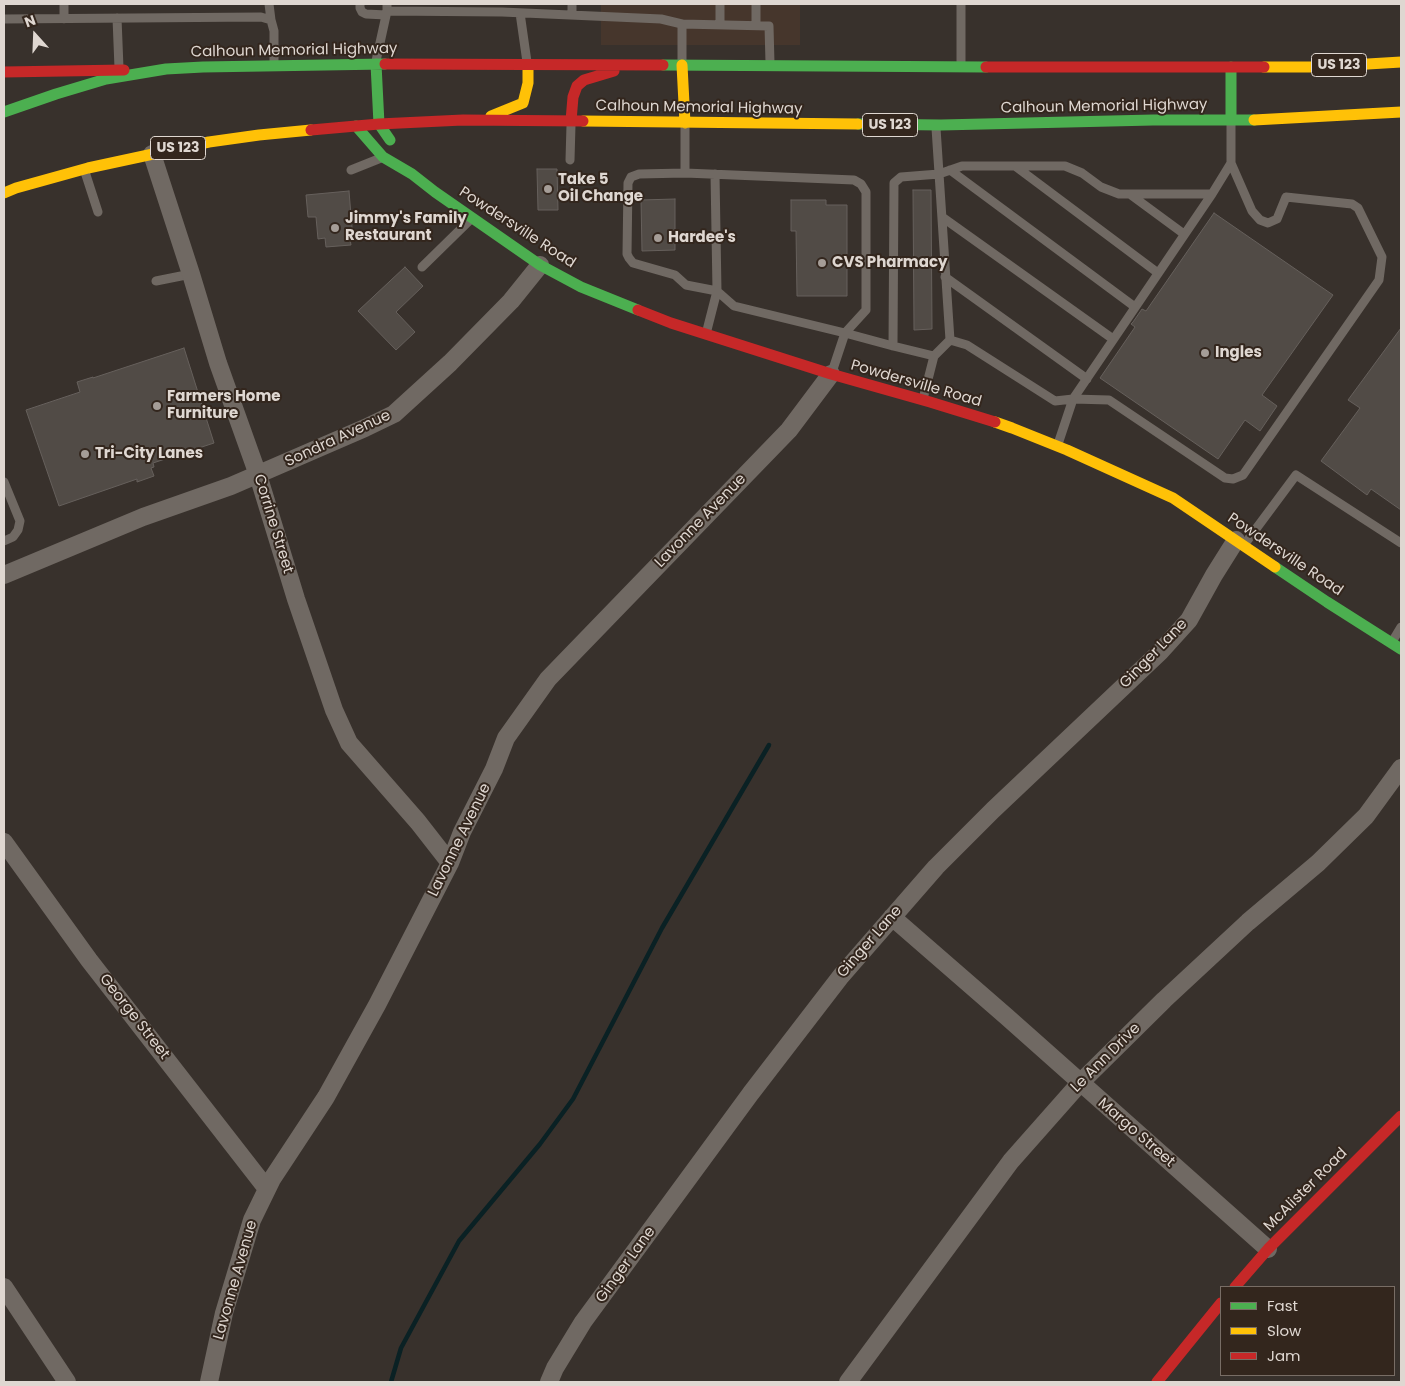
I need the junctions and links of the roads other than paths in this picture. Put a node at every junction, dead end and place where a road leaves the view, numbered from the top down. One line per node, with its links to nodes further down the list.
1 (64, 4): 12 (lane)
2 (269, 4): 15 (lane)
3 (360, 4): 9 (lane)
4 (572, 4): 11 (lane)
5 (720, 4): 17 (lane)
6 (756, 4): 18 (lane)
7 (961, 4): 26 (lane)
8 (502, 8): 9 (lane); 10 (lane)
9 (387, 10): 20 (lane)
10 (525, 10): 11 (lane); 21 (lane)
11 (572, 14): 16 (lane)
12 (64, 18): 13 (lane); 14 (lane)
13 (117, 18): 15 (lane); 29 (lane)
14 (4, 19)
15 (271, 20): 24 (lane)
16 (682, 24): 17 (lane); 23 (lane)
17 (720, 24): 18 (lane)
18 (756, 25): 25 (lane)
19 (1401, 62): 27 (main road, Calhoun Memorial Highway / US 123)
20 (376, 64): 21 (main road, Calhoun Memorial Highway / US 123); 24 (main road, Calhoun Memorial Highway / US 123); 37 (main road)
21 (528, 65): 22 (main road, Calhoun Memorial Highway / US 123); 33 (main road)
22 (634, 65): 23 (main road, Calhoun Memorial Highway / US 123); 35 (main road)
23 (682, 65): 25 (main road, Calhoun Memorial Highway / US 123); 36 (main road)
24 (274, 66): 28 (main road, Calhoun Memorial Highway / US 123)
25 (771, 66): 26 (main road, Calhoun Memorial Highway / US 123)
26 (961, 67): 27 (main road, Calhoun Memorial Highway / US 123)
27 (1231, 67): 34 (main road)
28 (166, 69): 29 (main road); 31 (main road, Calhoun Memorial Highway / US 123)
29 (119, 70): 30 (main road)
30 (4, 72)
31 (4, 112)
32 (1401, 112): 34 (main road, Calhoun Memorial Highway / US 123)
33 (480, 120): 35 (main road, Calhoun Memorial Highway / US 123); 37 (main road, Calhoun Memorial Highway / US 123)
34 (1231, 120): 38 (main road, Calhoun Memorial Highway / US 123); 43 (lane)
35 (571, 121): 36 (main road, Calhoun Memorial Highway / US 123); 42 (lane)
36 (685, 123): 38 (main road, Calhoun Memorial Highway / US 123); 48 (lane)
37 (379, 124): 39 (main road, Calhoun Memorial Highway / US 123); 49 (main road, Powdersville Road)
38 (936, 125): 51 (lane)
39 (356, 126): 40 (main road, Calhoun Memorial Highway / US 123); 41 (main road, Powdersville Road)
40 (152, 154): 45 (main road, Calhoun Memorial Highway / US 123); 64 (street, Corrine Street)
41 (383, 157): 46 (lane); 49 (main road, Powdersville Road)
42 (570, 160)
43 (1231, 163): 56 (lane); 77 (lane)
44 (1014, 166): 47 (lane); 55 (lane); 63 (lane)
45 (84, 169): 53 (main road, Calhoun Memorial Highway / US 123); 57 (lane)
46 (351, 170)
47 (950, 170): 51 (lane); 68 (lane)
48 (685, 173): 50 (lane); 67 (lane)
49 (412, 174): 58 (main road, Powdersville Road)
50 (715, 174): 67 (lane); 69 (lane)
51 (939, 174): 59 (lane); 73 (lane)
52 (4, 182): 53 (main road)
53 (30, 184): 54 (main road, Calhoun Memorial Highway / US 123)
54 (4, 193)
55 (1130, 194): 56 (lane); 60 (lane)
56 (1212, 194): 60 (lane)
57 (98, 212)
58 (473, 217): 61 (main road, Powdersville Road); 62 (lane)
59 (942, 217): 65 (lane); 71 (lane)
60 (1184, 234): 63 (lane)
61 (540, 264): 70 (main road, Powdersville Road); 80 (street, Sondra Avenue)
62 (422, 267)
63 (1158, 272): 68 (lane)
64 (191, 274): 66 (lane); 80 (street, Corrine Street)
65 (946, 277): 72 (lane); 76 (lane)
66 (156, 281)
67 (717, 291): 69 (lane); 70 (lane)
68 (1135, 307): 71 (lane)
69 (845, 333): 73 (lane); 75 (lane)
70 (706, 334): 75 (main road, Powdersville Road)
71 (1113, 339): 76 (lane)
72 (950, 340): 74 (lane); 77 (lane)
73 (892, 346): 74 (lane)
74 (934, 356): 78 (lane)
75 (831, 374): 78 (main road, Powdersville Road); 90 (street, Lavonne Avenue)
76 (1087, 379): 77 (lane)
77 (1073, 399): 79 (lane)
78 (923, 400): 79 (main road, Powdersville Road)
79 (1057, 446): 83 (main road, Powdersville Road)
80 (258, 475): 85 (street, Sondra Avenue); 90 (street, Corrine Street)
81 (4, 482): 82 (lane)
82 (4, 541)
83 (1240, 543): 84 (lane); 87 (main road, Powdersville Road); 91 (street, Ginger Lane)
84 (1401, 543)
85 (4, 575)
86 (1401, 627): 87 (lane)
87 (1396, 646)
88 (1401, 768): 92 (street, Le Ann Drive)
89 (4, 842): 94 (street, George Street)
90 (450, 863): 94 (street, Lavonne Avenue)
91 (892, 917): 92 (street, Margo Street); 101 (street, Ginger Lane)
92 (1080, 1082): 95 (street, Margo Street); 102 (street, Le Ann Drive)
93 (1401, 1116): 95 (main road, McAlister Road)
94 (267, 1189): 100 (street, Lavonne Avenue)
95 (1268, 1250): 96 (main road, McAlister Road)
96 (1236, 1286)
97 (4, 1287): 99 (street)
98 (1220, 1304): 103 (main road)
99 (67, 1382)
100 (209, 1382)
101 (549, 1382)
102 (848, 1382)
103 (1157, 1382)

